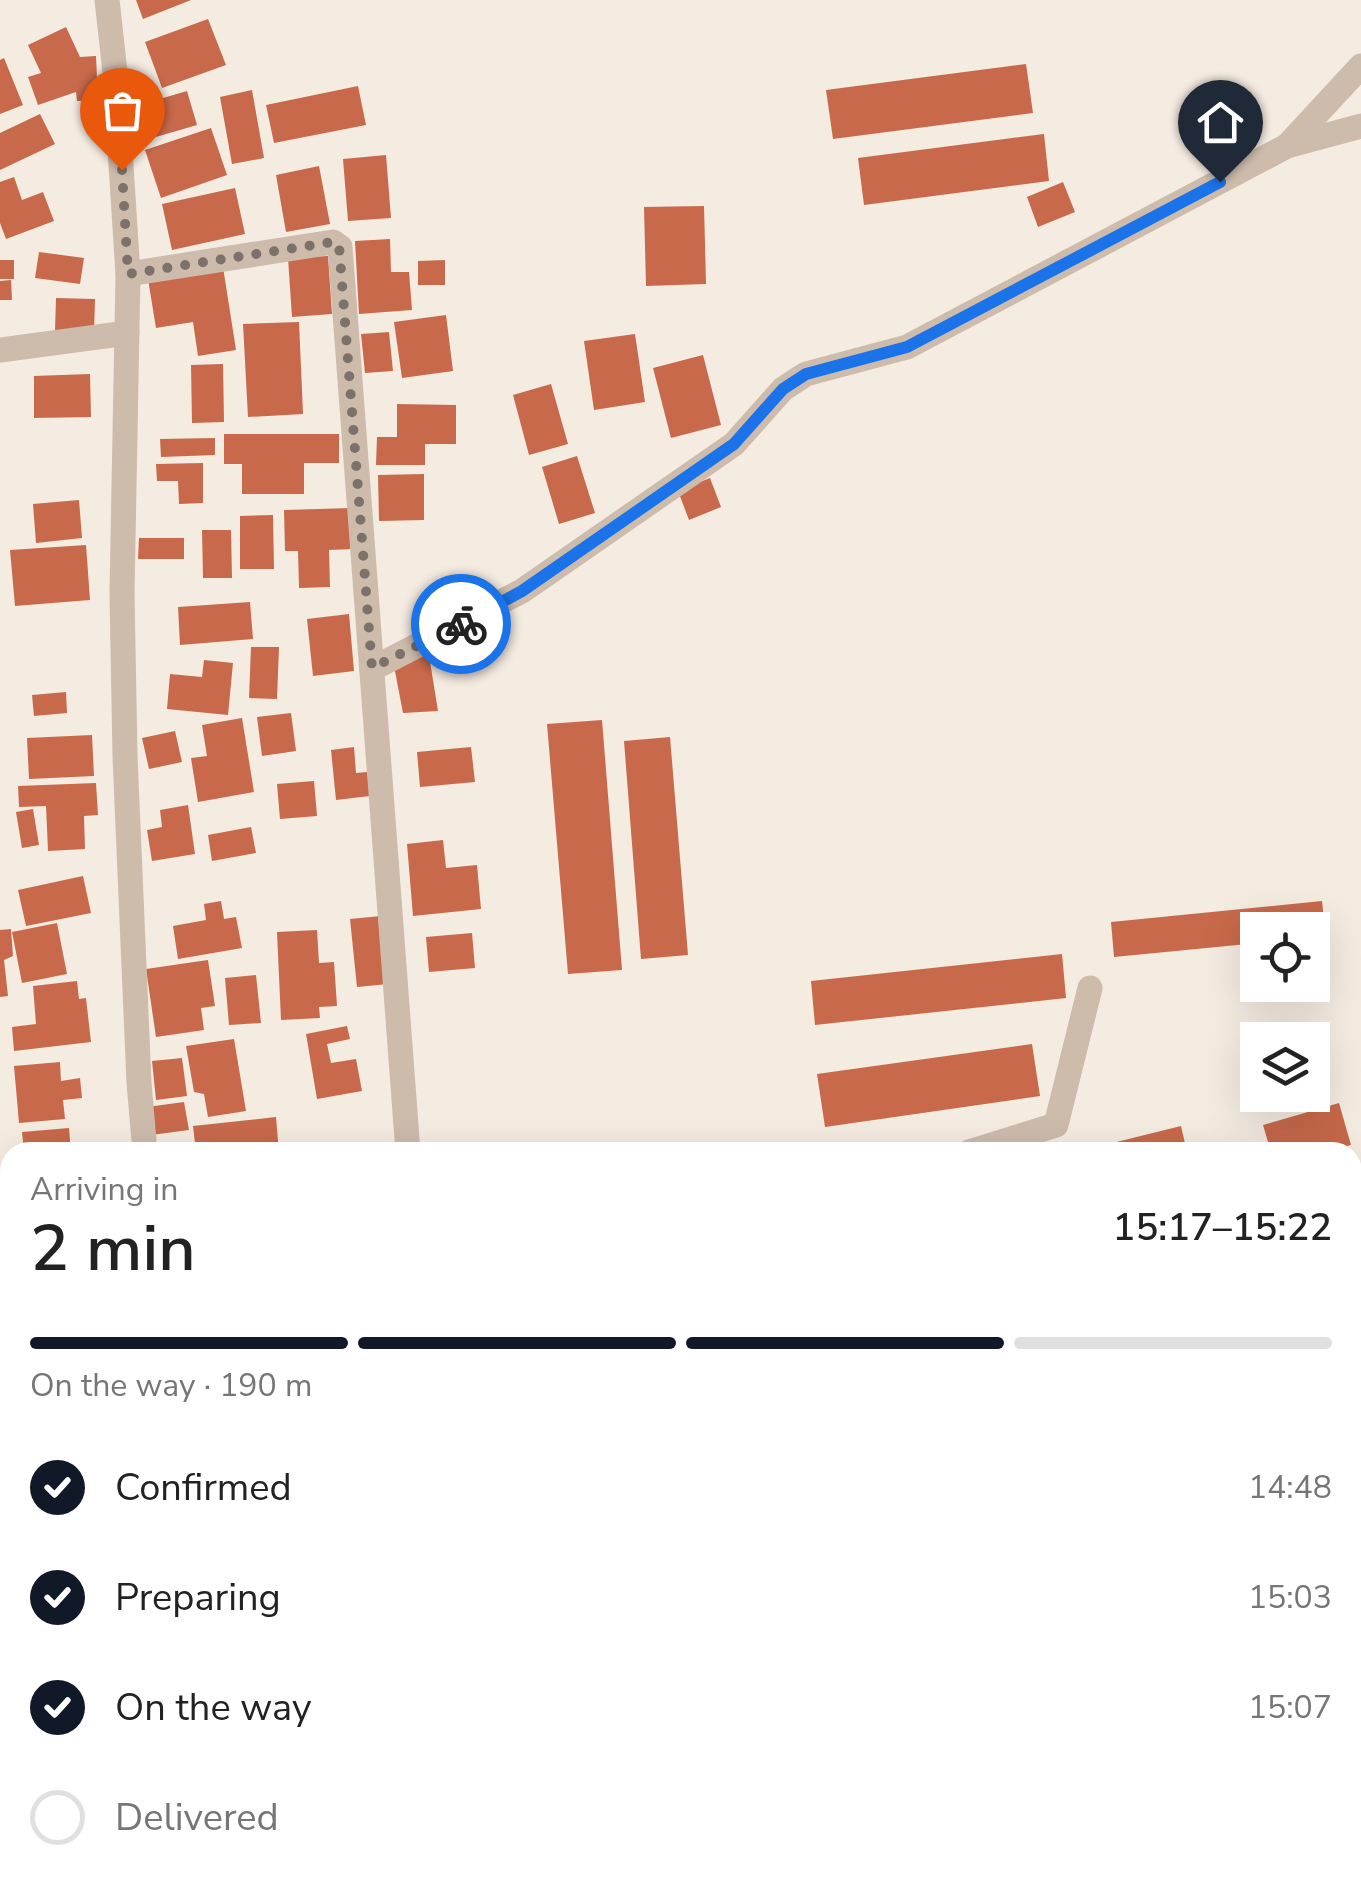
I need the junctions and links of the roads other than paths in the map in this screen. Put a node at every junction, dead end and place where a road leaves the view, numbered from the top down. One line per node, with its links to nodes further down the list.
1 (107, 0): 5 (street)
2 (1361, 66): 4 (street)
3 (1361, 126): 4 (street)
4 (1286, 146): 8 (street)
5 (128, 274): 6 (street); 8 (street)
6 (127, 333): 7 (street); 10 (street)
7 (0, 350)
8 (372, 668): 11 (street)
9 (1090, 988): 12 (street)
10 (144, 1142)
11 (407, 1142)
12 (1001, 1142)

